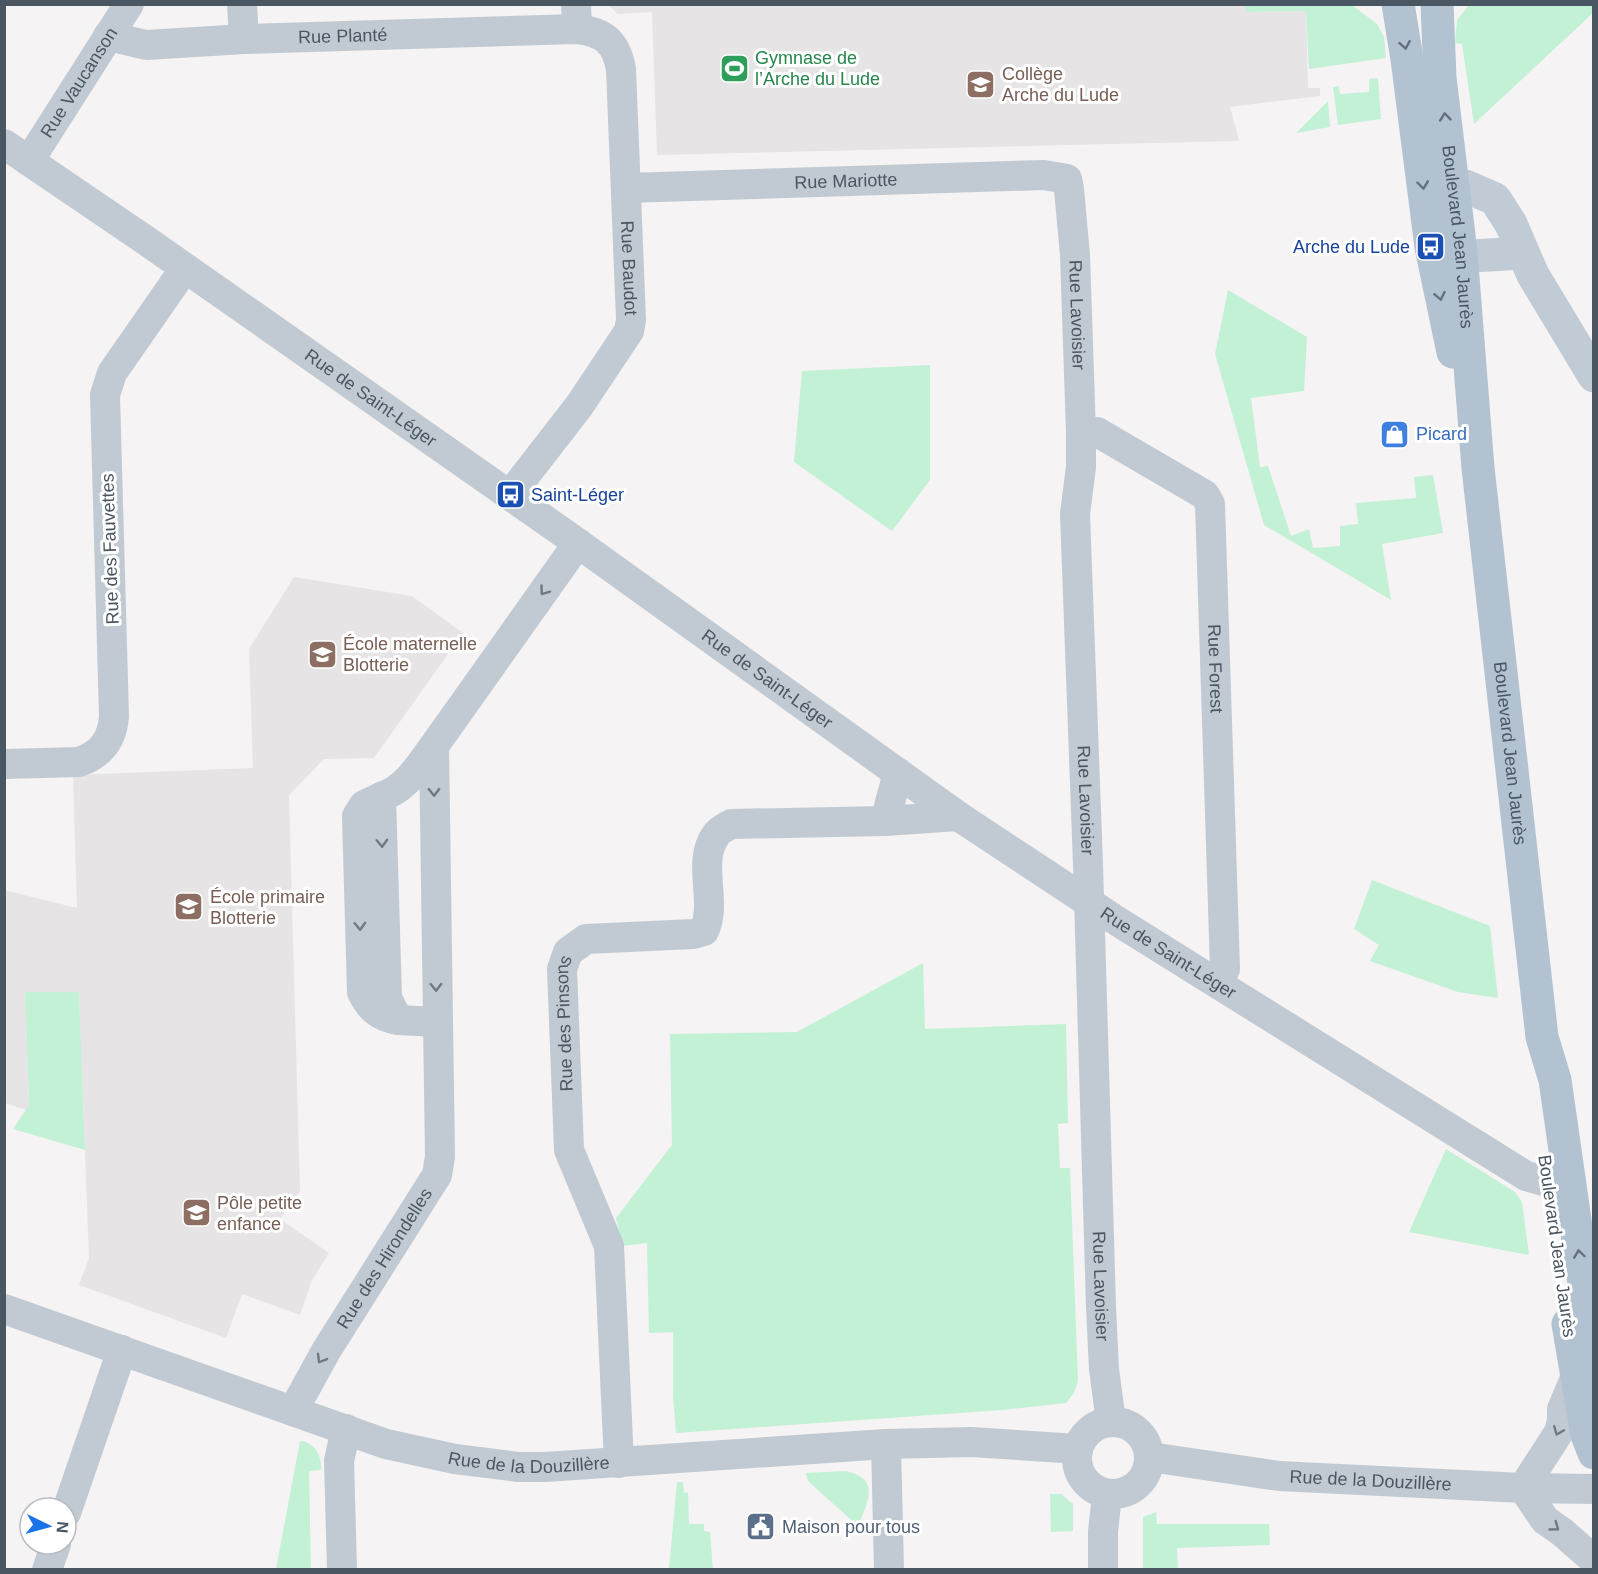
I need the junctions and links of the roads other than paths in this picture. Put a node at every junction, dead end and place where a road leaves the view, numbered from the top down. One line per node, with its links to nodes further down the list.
1 (129, 4): 6 (street, Rue Vaucanson)
2 (242, 4): 7 (street)
3 (1398, 4): 13 (main road, Boulevard Jean Jaurès, one-way to 13)
4 (1437, 4): 11 (main road, Boulevard Jean Jaurès, one-way to 4)
5 (577, 17): 7 (street, Rue Planté); 12 (street, Rue Baudot)
6 (108, 36): 7 (street, Rue Planté); 9 (street, Rue Vaucanson)
7 (244, 39)
8 (4, 144): 9 (street, Rue de Saint-Léger)
9 (29, 161): 15 (street, Rue de Saint-Léger)
10 (1067, 179): 12 (street, Rue Mariotte); 17 (street, Rue Lavoisier)
11 (1452, 185): 13 (main road, Boulevard Jean Jaurès); 14 (street)
12 (626, 188): 18 (street, Rue Baudot)
13 (1445, 245): 14 (street); 28 (main road, Boulevard Jean Jaurès)
14 (1522, 253): 16 (street)
15 (185, 268): 18 (street, Rue de Saint-Léger); 21 (street, Rue des Fauvettes)
16 (1593, 376)
17 (1081, 433): 25 (street, Rue Lavoisier); 26 (street, Rue Forest)
18 (510, 495): 19 (street, Rue de Saint-Léger)
19 (578, 543): 20 (street, one-way to 20); 22 (street, Rue de Saint-Léger)
20 (434, 746): 27 (street, Rue des Hirondelles, one-way to 27); 27 (street, one-way to 27)
21 (4, 764)
22 (898, 773): 23 (street, Rue de Saint-Léger); 24 (street)
23 (958, 816): 24 (street, Rue des Pinsons); 25 (street, Rue de Saint-Léger)
24 (885, 821): 40 (street, Rue des Pinsons)
25 (1089, 902): 26 (street, Rue de Saint-Léger); 34 (street, Rue Lavoisier)
26 (1218, 982): 29 (street, Rue de Saint-Léger)
27 (437, 1022): 33 (street, Rue des Hirondelles, one-way to 33)
28 (1542, 1037): 29 (main road, Boulevard Jean Jaurès); 32 (main road, Boulevard Jean Jaurès, one-way to 28)
29 (1547, 1182): 32 (main road, Boulevard Jean Jaurès)
30 (4, 1309): 31 (street, Rue de la Douzillère)
31 (122, 1350): 33 (street, Rue de la Douzillère); 44 (street)
32 (1585, 1365): 38 (main road, Boulevard Jean Jaurès); 41 (street, one-way to 41)
33 (293, 1411): 35 (street, Rue de la Douzillère)
34 (1110, 1422): 37 (street); 39 (street)
35 (346, 1429): 40 (street, Rue de la Douzillère); 46 (street)
36 (886, 1444): 37 (street, Rue de la Douzillère); 40 (street, Rue de la Douzillère); 47 (street)
37 (1078, 1449): 43 (street)
38 (1593, 1453)
39 (1150, 1457): 41 (street, Rue de la Douzillère); 43 (street)
40 (620, 1462)
41 (1523, 1488): 42 (street, Rue de la Douzillère); 45 (street, one-way to 45)
42 (1593, 1489)
43 (1107, 1494): 48 (street)
44 (72, 1496)
45 (1593, 1560)
46 (342, 1569)
47 (889, 1569)
48 (1103, 1569)

